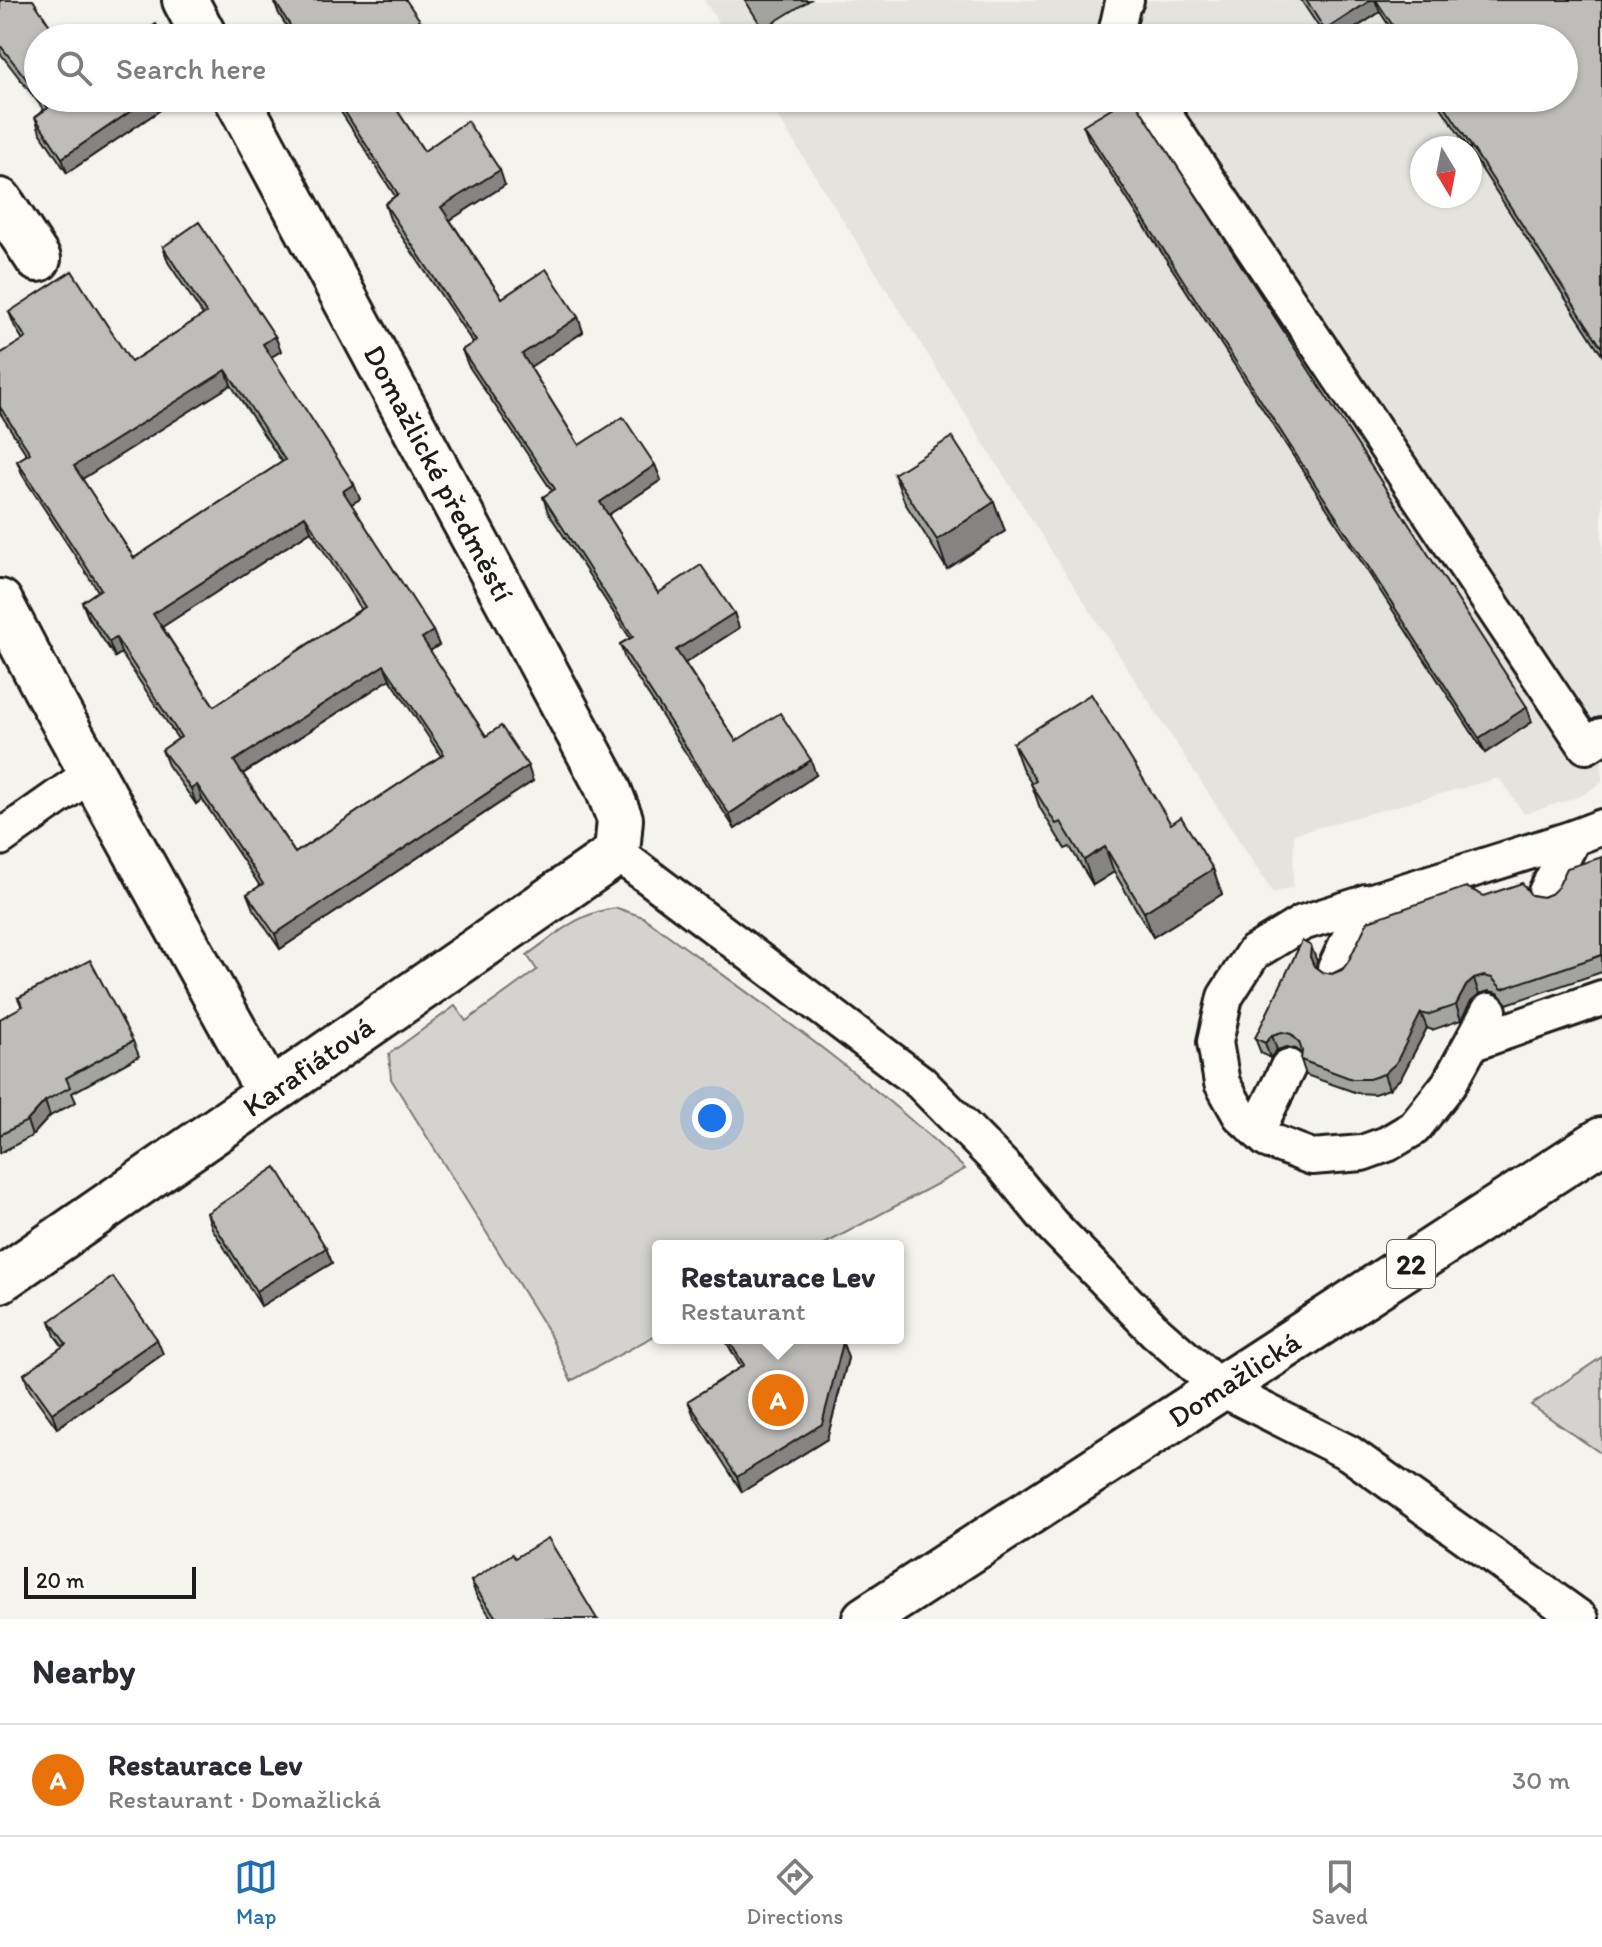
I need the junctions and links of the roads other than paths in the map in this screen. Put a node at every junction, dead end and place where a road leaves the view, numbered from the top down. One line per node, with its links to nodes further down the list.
1 (185, 0): 3 (street)
2 (1126, 0): 4 (lane)
3 (198, 24)
4 (1118, 24)
5 (245, 112): 14 (street, Domažlické předměstí)
6 (1162, 112): 10 (lane)
7 (0, 201): 8 (street)
8 (38, 259)
9 (0, 602): 11 (street)
10 (1602, 736)
11 (92, 773): 13 (lane); 24 (street)
12 (1587, 832): 15 (lane); 16 (lane)
13 (0, 838)
14 (617, 853): 24 (street, Karafiátová); 28 (lane)
15 (1546, 892)
16 (1366, 902): 17 (lane); 25 (lane)
17 (1335, 969)
18 (1550, 989): 21 (lane)
19 (1602, 998): 21 (lane)
20 (1489, 1011): 22 (lane)
21 (1534, 1022): 22 (lane)
22 (1473, 1043): 25 (lane)
23 (1288, 1067): 25 (lane)
24 (269, 1093): 27 (street, Karafiátová)
25 (1257, 1131)
26 (1602, 1140): 28 (street, Domažlická / 22)
27 (0, 1280)
28 (1220, 1388): 29 (street, Domažlická / 22); 30 (lane)
29 (865, 1619)
30 (1581, 1619)

